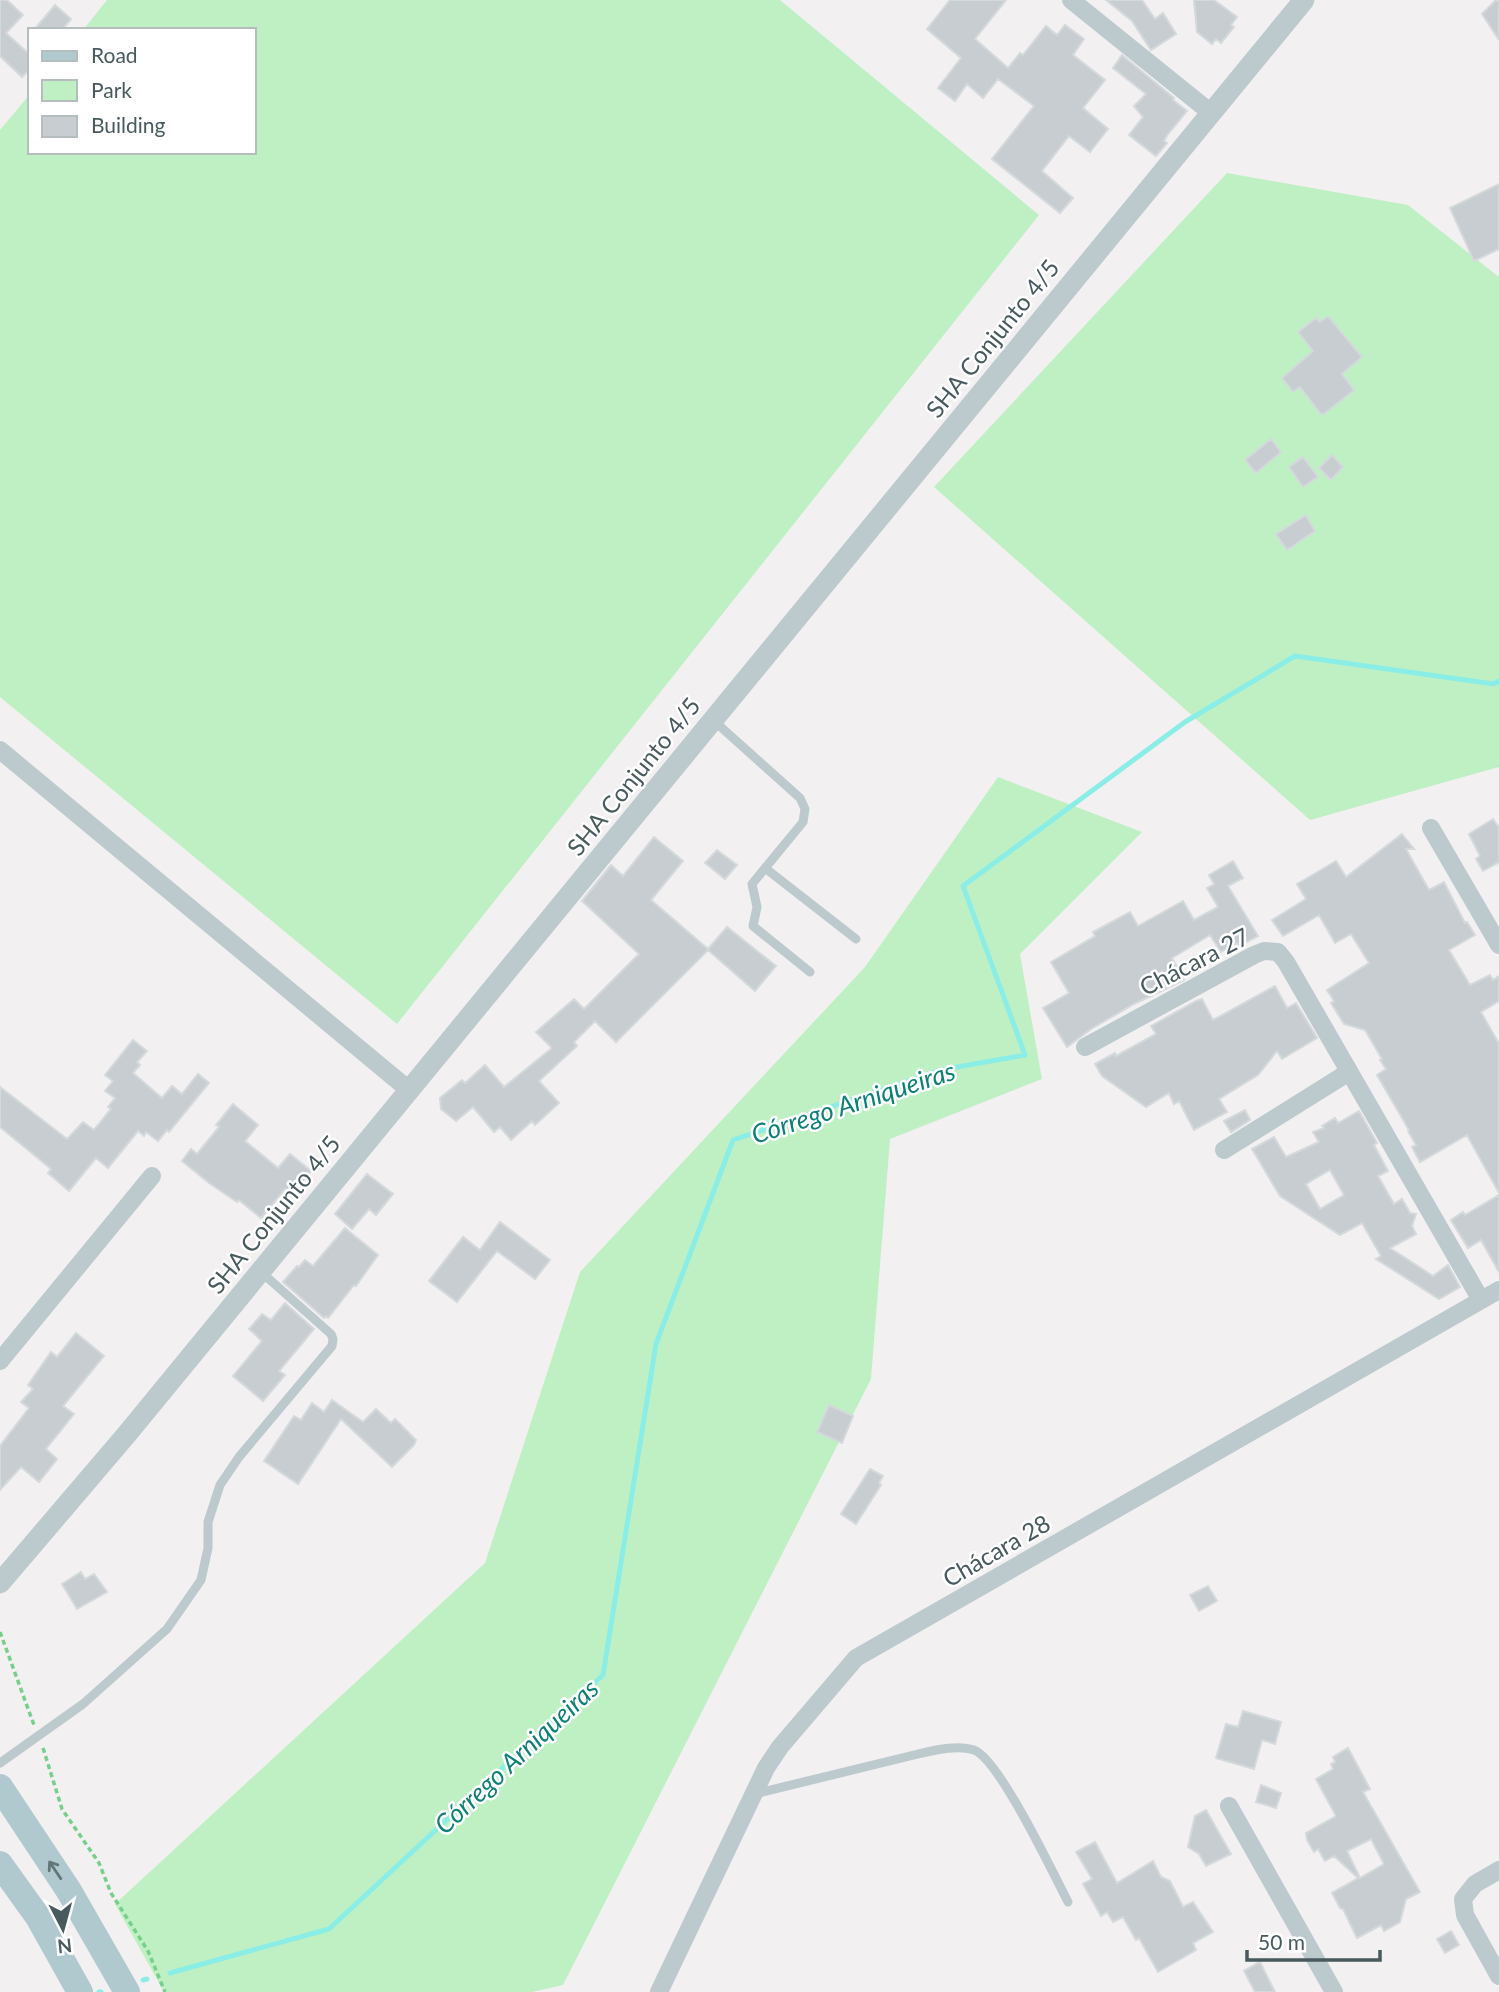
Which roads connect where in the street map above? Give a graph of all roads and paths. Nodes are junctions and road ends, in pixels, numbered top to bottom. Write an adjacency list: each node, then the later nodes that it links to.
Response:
1 (1071, 0): 3 (street)
2 (1304, 0): 3 (street, SHA Conjunto 4/5)
3 (1210, 112): 4 (street, SHA Conjunto 4/5)
4 (713, 720): 7 (lane); 13 (street, SHA Conjunto 4/5)
5 (0, 750): 13 (street)
6 (1431, 828): 9 (street)
7 (765, 869): 8 (lane); 10 (lane)
8 (856, 939)
9 (1499, 945)
10 (810, 972)
11 (1085, 1047): 12 (street, Chácara 27)
12 (1349, 1072): 14 (street); 18 (street, Chácara 27)
13 (409, 1090): 16 (street, SHA Conjunto 4/5)
14 (1224, 1150)
15 (152, 1176): 19 (street)
16 (261, 1271): 20 (street, SHA Conjunto 4/5); 22 (lane)
17 (1499, 1290): 18 (street, Chácara 28)
18 (1480, 1300): 25 (street, Chácara 28)
19 (0, 1361)
20 (0, 1583)
21 (0, 1632): 22 (path)
22 (39, 1736): 23 (lane); 33 (path)
23 (0, 1763)
24 (0, 1787): 32 (main road, one-way to 24)
25 (752, 1794): 29 (lane); 34 (street, Chácara 28)
26 (1229, 1805): 35 (street)
27 (0, 1864): 31 (main road)
28 (1499, 1870): 30 (street)
29 (1068, 1902)
30 (1499, 1976)
31 (80, 1992)
32 (127, 1992)
33 (165, 1992)
34 (659, 1992)
35 (1334, 1992)

